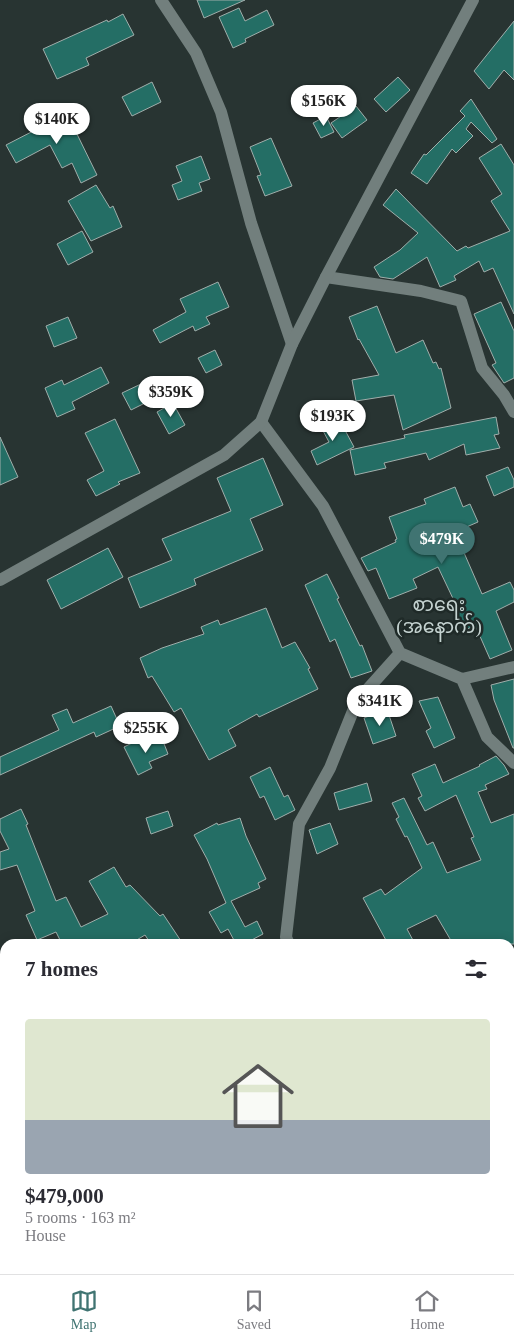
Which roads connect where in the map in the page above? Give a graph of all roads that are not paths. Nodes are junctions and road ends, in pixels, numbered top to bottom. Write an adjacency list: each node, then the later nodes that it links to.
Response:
1 (162, 0): 4 (street)
2 (473, 0): 3 (street)
3 (326, 277): 4 (street); 5 (street)
4 (292, 344): 6 (street)
5 (514, 412)
6 (261, 422): 7 (street); 8 (street)
7 (0, 580)
8 (400, 654): 10 (street); 12 (street)
9 (514, 668): 10 (street)
10 (462, 679): 11 (street)
11 (514, 763)
12 (287, 939)

